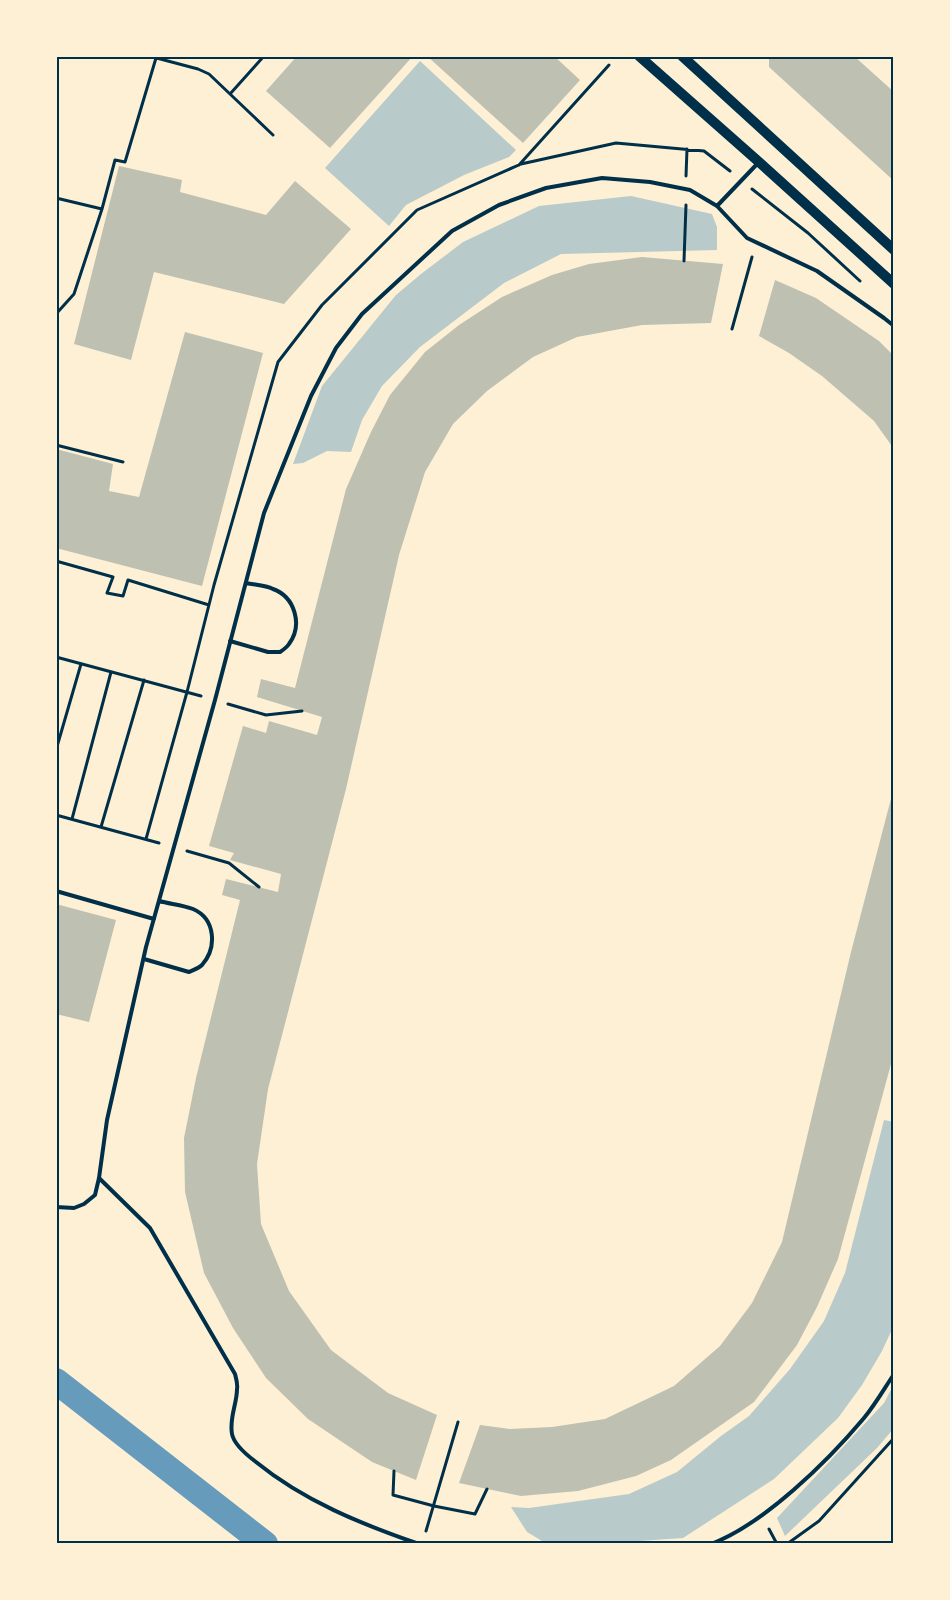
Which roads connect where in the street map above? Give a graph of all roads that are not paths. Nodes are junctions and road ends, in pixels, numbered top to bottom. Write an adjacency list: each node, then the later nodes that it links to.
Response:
1 (639, 56): 3 (main road)
2 (682, 56): 5 (main road)
3 (759, 162): 4 (lane); 6 (main road)
4 (717, 206): 7 (lane); 8 (lane)
5 (894, 250)
6 (894, 284)
7 (894, 326)
8 (246, 583): 9 (lane); 9 (lane)
9 (230, 641): 11 (lane)
10 (56, 891): 12 (lane)
11 (160, 901): 12 (lane); 13 (lane)
12 (154, 919): 13 (lane)
13 (144, 959): 14 (lane)
14 (99, 1178): 15 (lane); 17 (lane)
15 (56, 1207)
16 (894, 1374): 18 (lane)
17 (420, 1544)
18 (711, 1544)

